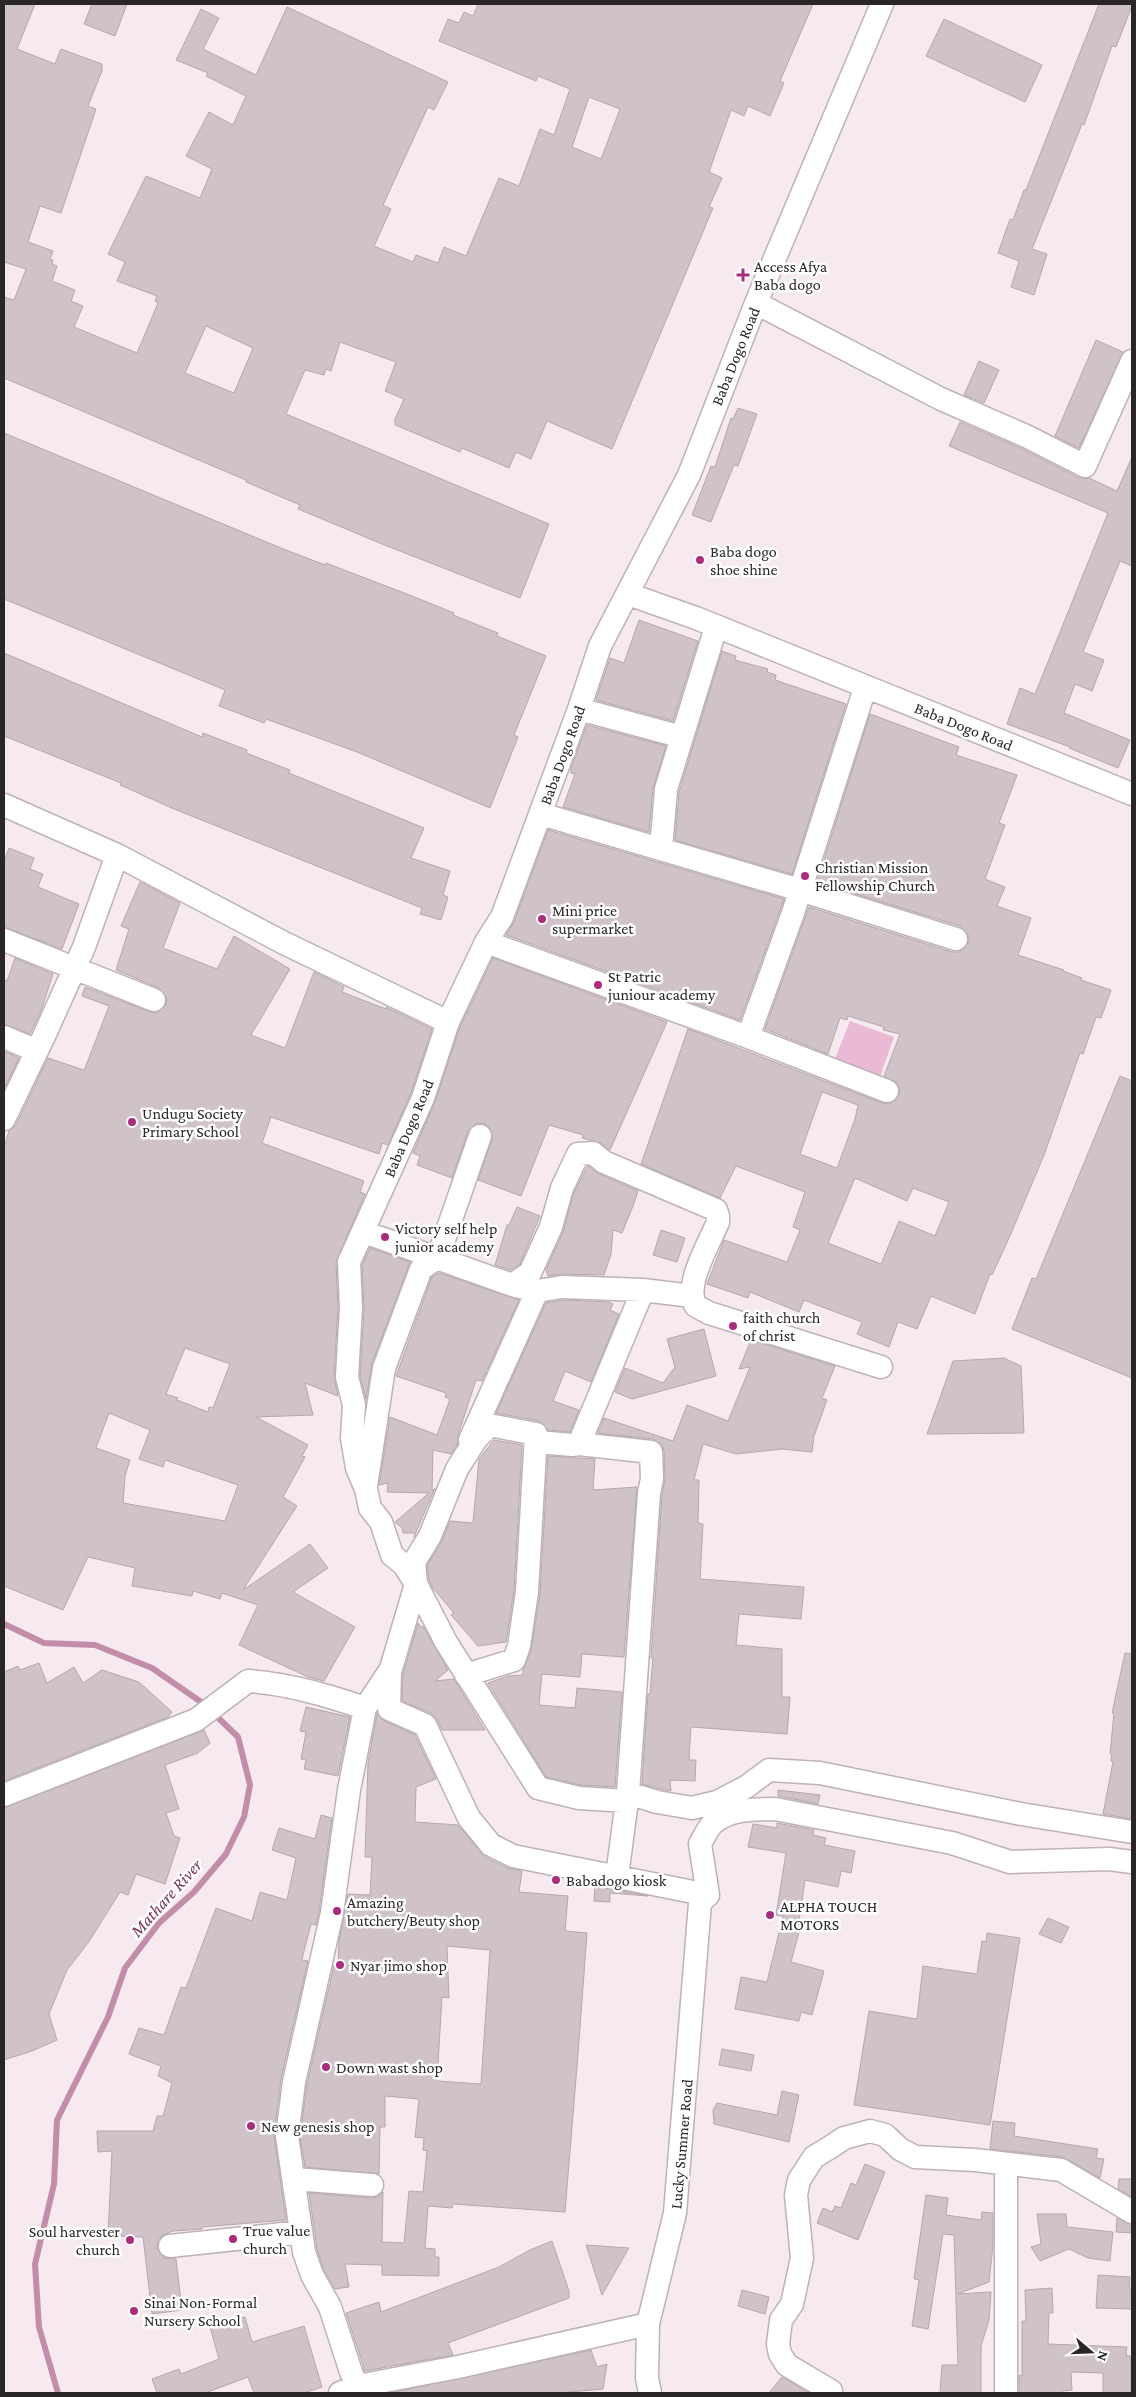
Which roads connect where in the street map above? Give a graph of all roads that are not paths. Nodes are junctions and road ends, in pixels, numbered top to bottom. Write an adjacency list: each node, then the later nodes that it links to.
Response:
1 (882, 4): 2 (street, Baba Dogo Road)
2 (756, 304): 3 (street); 4 (street, Baba Dogo Road)
3 (1132, 361)
4 (628, 594): 5 (street, Baba Dogo Road); 7 (street, Baba Dogo Road)
5 (716, 627): 6 (street, Baba Dogo Road); 8 (street)
6 (865, 688): 9 (street, Baba Dogo Road); 14 (street)
7 (579, 709): 8 (street); 11 (street, Baba Dogo Road)
8 (682, 737): 12 (street)
9 (1132, 794)
10 (4, 805): 13 (street)
11 (541, 814): 12 (street); 17 (street, Baba Dogo Road)
12 (661, 849): 14 (street)
13 (116, 855): 18 (street); 20 (street)
14 (800, 890): 15 (street); 22 (street)
15 (956, 939)
16 (4, 940): 18 (street)
17 (486, 942): 20 (street, Baba Dogo Road); 22 (street)
18 (75, 967): 19 (street); 23 (street)
19 (154, 1000)
20 (448, 1022): 27 (street, Baba Dogo Road)
21 (4, 1037): 23 (street)
22 (748, 1037): 24 (street)
23 (37, 1051): 25 (street)
24 (887, 1092)
25 (4, 1119)
26 (480, 1136): 28 (street)
27 (364, 1232): 28 (street); 37 (street, Baba Dogo Road)
28 (438, 1256): 29 (street); 37 (street)
29 (512, 1285): 31 (street); 32 (street)
30 (643, 1290): 31 (street); 32 (street); 35 (street)
31 (537, 1291): 36 (street)
32 (692, 1296): 33 (street)
33 (880, 1367)
34 (536, 1434): 35 (street); 36 (street); 40 (street)
35 (579, 1444): 43 (street)
36 (457, 1469): 38 (street)
37 (366, 1488): 38 (street, Baba Dogo Road)
38 (416, 1584): 39 (street); 40 (street, Baba Dogo Road)
39 (390, 1672): 41 (street); 46 (street)
40 (466, 1675): 43 (street, Baba Dogo Road)
41 (365, 1708): 42 (street); 49 (street)
42 (4, 1795)
43 (627, 1797): 44 (street, Baba Dogo Road); 46 (street)
44 (1132, 1832)
45 (1132, 1862): 47 (street)
46 (618, 1876): 47 (street)
47 (708, 1895): 54 (street, Lucky Summer Road)
48 (1006, 2165): 51 (street); 56 (street); 58 (street)
49 (294, 2179): 50 (street); 52 (street)
50 (372, 2185)
51 (1132, 2212)
52 (300, 2232): 53 (street); 55 (street)
53 (170, 2246)
54 (648, 2324): 55 (street); 57 (street, Lucky Summer Road)
55 (353, 2391)
56 (831, 2391)
57 (650, 2393)
58 (1006, 2393)

